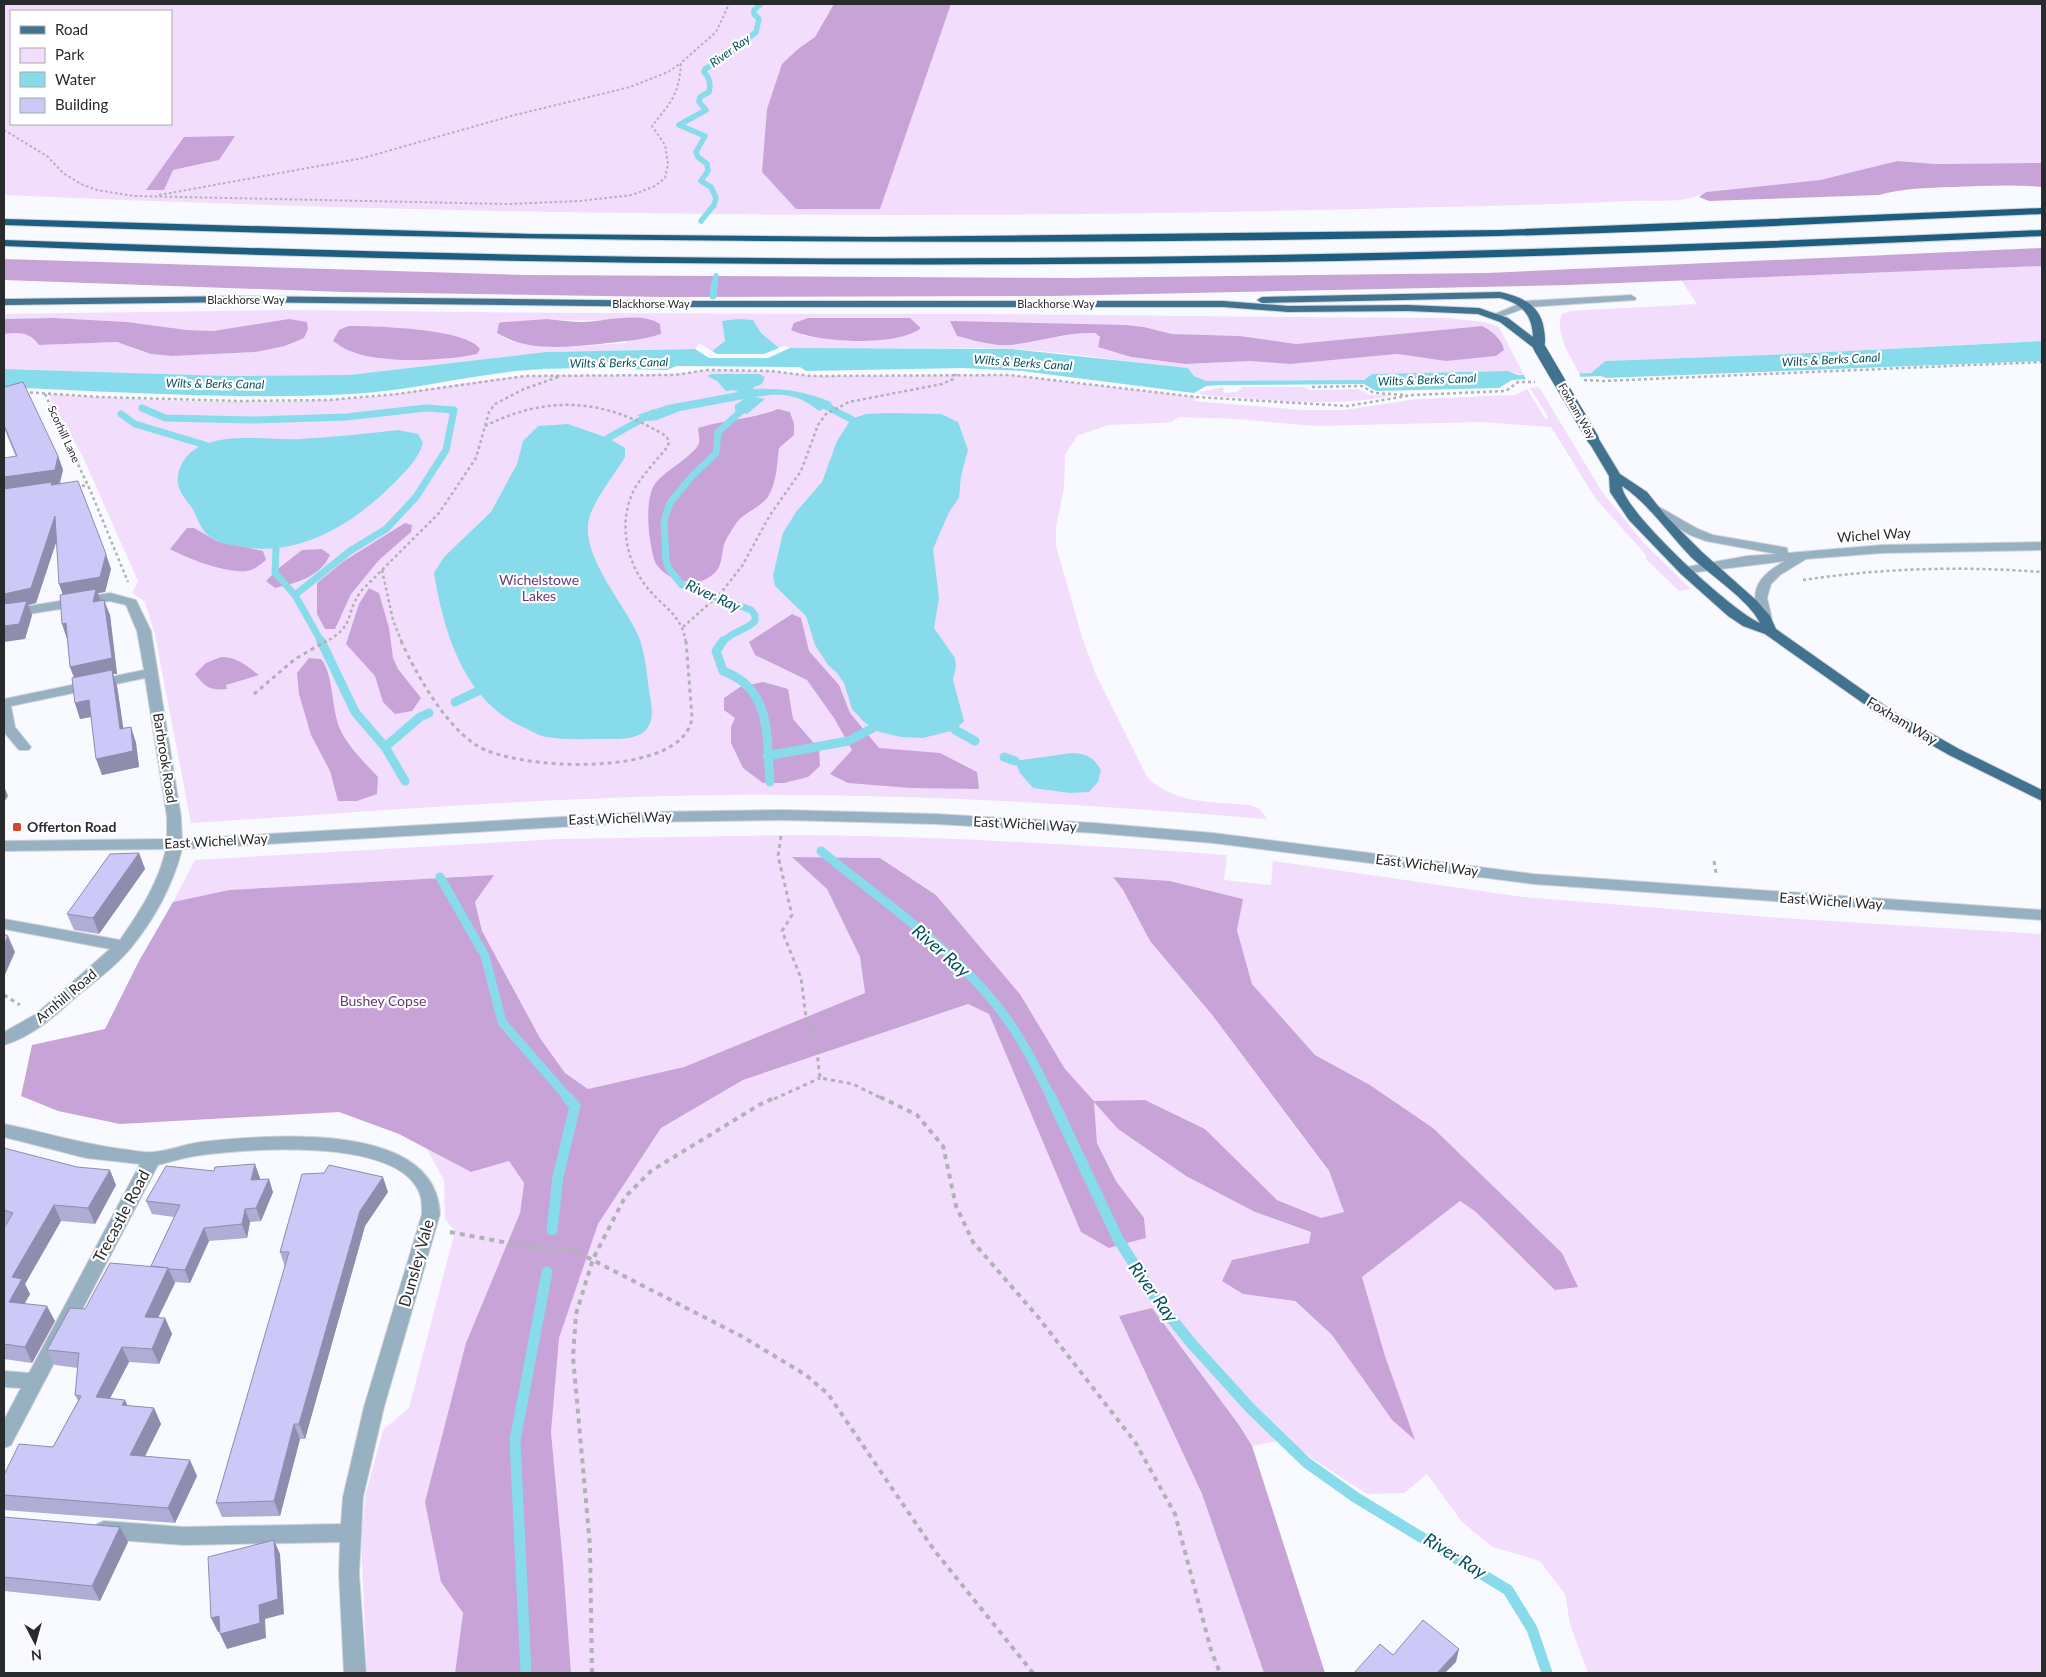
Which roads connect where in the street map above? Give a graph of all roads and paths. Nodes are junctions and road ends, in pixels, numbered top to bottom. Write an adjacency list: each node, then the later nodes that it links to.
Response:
1 (729, 4): 2 (path)
2 (681, 63): 4 (path); 4 (path)
3 (4, 130): 4 (path)
4 (151, 197)
5 (2042, 211): 6 (highway)
6 (4, 222)
7 (2042, 233): 8 (highway)
8 (4, 243)
9 (4, 291): 11 (main road, Blackhorse Way)
10 (1631, 298): 14 (street)
11 (79, 300): 12 (main road, Blackhorse Way); 13 (main road, Blackhorse Way)
12 (4, 302)
13 (1223, 304): 14 (main road, Blackhorse Way); 15 (main road, Blackhorse Way)
14 (1526, 304): 16 (street); 17 (main road, Foxham Way)
15 (1471, 310): 16 (main road, Foxham Way)
16 (1495, 316): 17 (main road, Foxham Way)
17 (1539, 347): 28 (main road, Foxham Way, bridge)
18 (2042, 362): 21 (path)
19 (956, 374): 20 (path); 26 (path); 42 (path)
20 (566, 375): 25 (path); 27 (path)
21 (1578, 380)
22 (1538, 382): 26 (path)
23 (1312, 387): 26 (path)
24 (20, 392): 25 (path, Scorhill Lane)
25 (45, 394): 29 (path, Scorhill Lane)
26 (1412, 395)
27 (485, 426): 35 (path); 42 (path)
28 (1615, 476): 31 (main road, Foxham Way); 36 (main road, Foxham Way)
29 (88, 485): 30 (path); 39 (path, Scorhill Lane)
30 (72, 488)
31 (1654, 508): 33 (street); 34 (main road, Foxham Way)
32 (2042, 546): 33 (street, Wichel Way)
33 (1806, 555): 34 (street, Wichel Way); 41 (street)
34 (1709, 566): 36 (street, Wichel Way); 41 (main road, Foxham Way)
35 (382, 570): 42 (path); 44 (path)
36 (1686, 572): 41 (main road, Foxham Way)
37 (2042, 572): 38 (path)
38 (1798, 581)
39 (120, 598): 40 (street); 43 (street, Barbrook Road)
40 (4, 614)
41 (1767, 625): 47 (main road, Foxham Way)
42 (683, 627)
43 (151, 673): 45 (street); 49 (street, Barbrook Road)
44 (254, 694)
45 (4, 709): 46 (street)
46 (24, 747)
47 (2042, 796)
48 (784, 815): 49 (street, East Wichel Way); 51 (street, East Wichel Way); 55 (path)
49 (175, 844): 50 (street, East Wichel Way); 53 (street, Arnhill Road)
50 (4, 846)
51 (2042, 915)
52 (4, 924): 53 (street)
53 (124, 946): 54 (street, Arnhill Road)
54 (4, 1039)
55 (820, 1078): 59 (path); 68 (path)
56 (4, 1130): 57 (street, Trecastle Road)
57 (152, 1159): 58 (street, Dunsley Vale); 61 (street, Trecastle Road)
58 (428, 1226): 59 (path); 64 (street, Dunsley Vale)
59 (592, 1259): 66 (path); 67 (path)
60 (4, 1379): 61 (street)
61 (34, 1381): 62 (street, Trecastle Road)
62 (4, 1438)
63 (88, 1528): 64 (street)
64 (350, 1533): 65 (street, Dunsley Vale)
65 (355, 1673)
66 (592, 1673)
67 (1033, 1673)
68 (1220, 1673)

